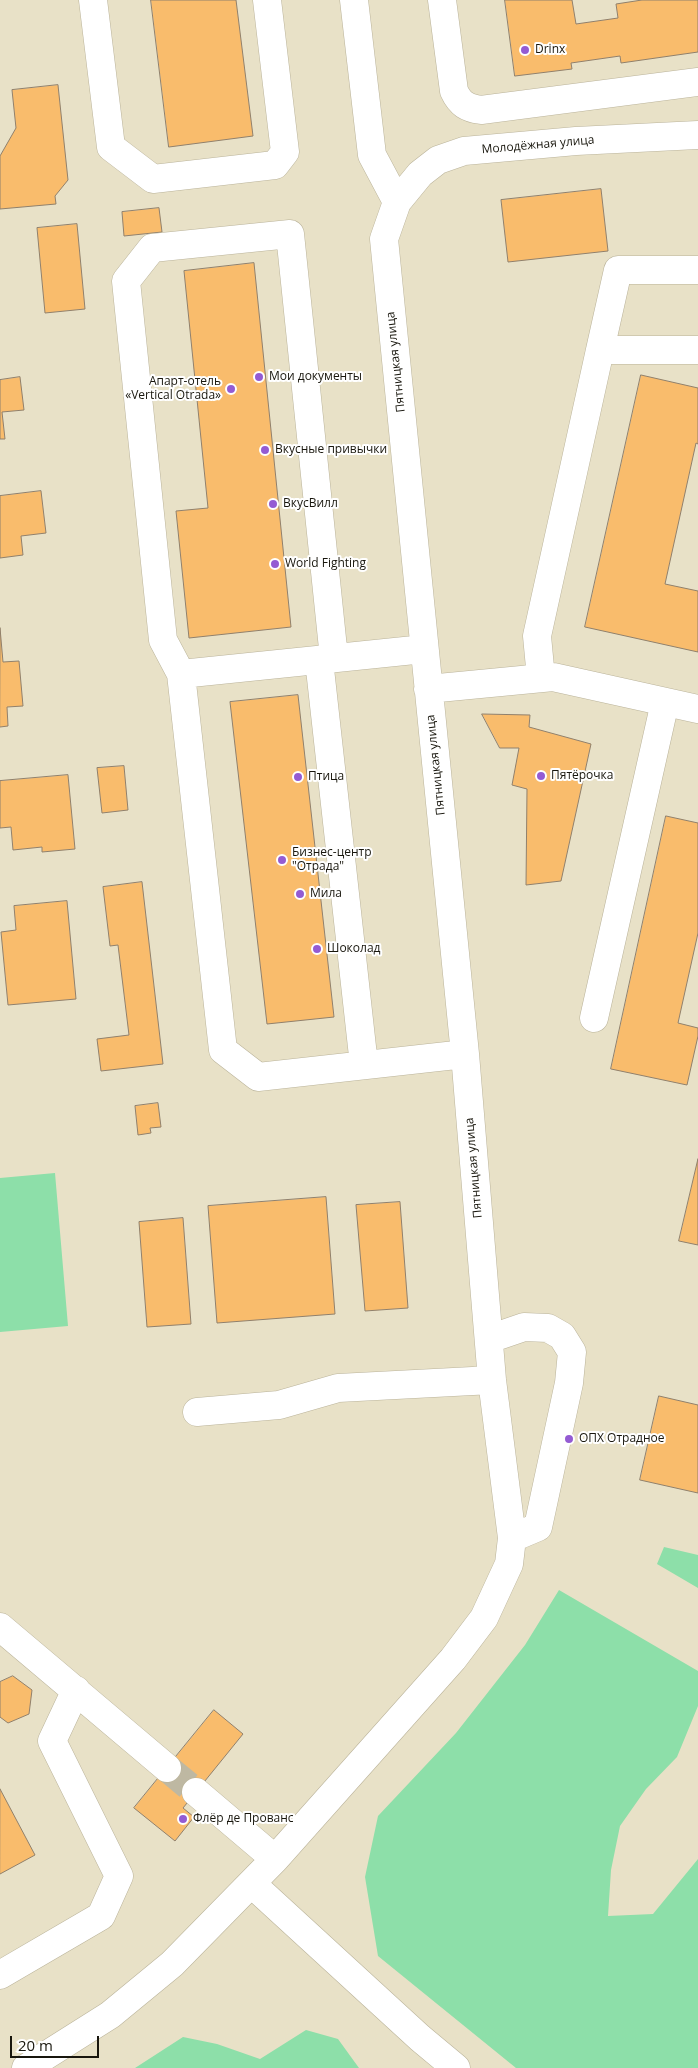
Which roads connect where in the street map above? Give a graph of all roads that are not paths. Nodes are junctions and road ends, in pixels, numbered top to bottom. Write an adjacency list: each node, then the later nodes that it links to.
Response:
1 (93, 0): 2 (street)
2 (267, 0)
3 (354, 0): 7 (street)
4 (442, 0): 5 (street)
5 (698, 82)
6 (698, 135): 7 (street, Молодёжная улица)
7 (397, 202): 11 (street, Пятницкая улица)
8 (698, 270): 9 (street)
9 (600, 350): 10 (street); 14 (street)
10 (698, 350)
11 (424, 649): 12 (street); 15 (street, Пятницкая улица)
12 (326, 659): 13 (street); 13 (street); 20 (street)
13 (181, 674): 20 (street)
14 (541, 678): 15 (street); 16 (street)
15 (428, 689): 19 (street, Пятницкая улица)
16 (665, 702): 17 (street); 18 (street)
17 (698, 709)
18 (594, 1018)
19 (465, 1054): 20 (street); 21 (street, Пятницкая улица)
20 (364, 1065)
21 (489, 1339): 22 (street, Пятницкая улица); 24 (street)
22 (492, 1380): 23 (street); 24 (street, Пятницкая улица)
23 (196, 1412)
24 (512, 1538): 29 (street, Пятницкая улица)
25 (0, 1627): 26 (street)
26 (76, 1690): 27 (street); 31 (street)
27 (167, 1768)
28 (196, 1792): 29 (street)
29 (275, 1859): 30 (street, Пятницкая улица)
30 (252, 1884): 32 (street, Пятницкая улица); 33 (street)
31 (0, 1975)
32 (26, 2068)
33 (456, 2068)

